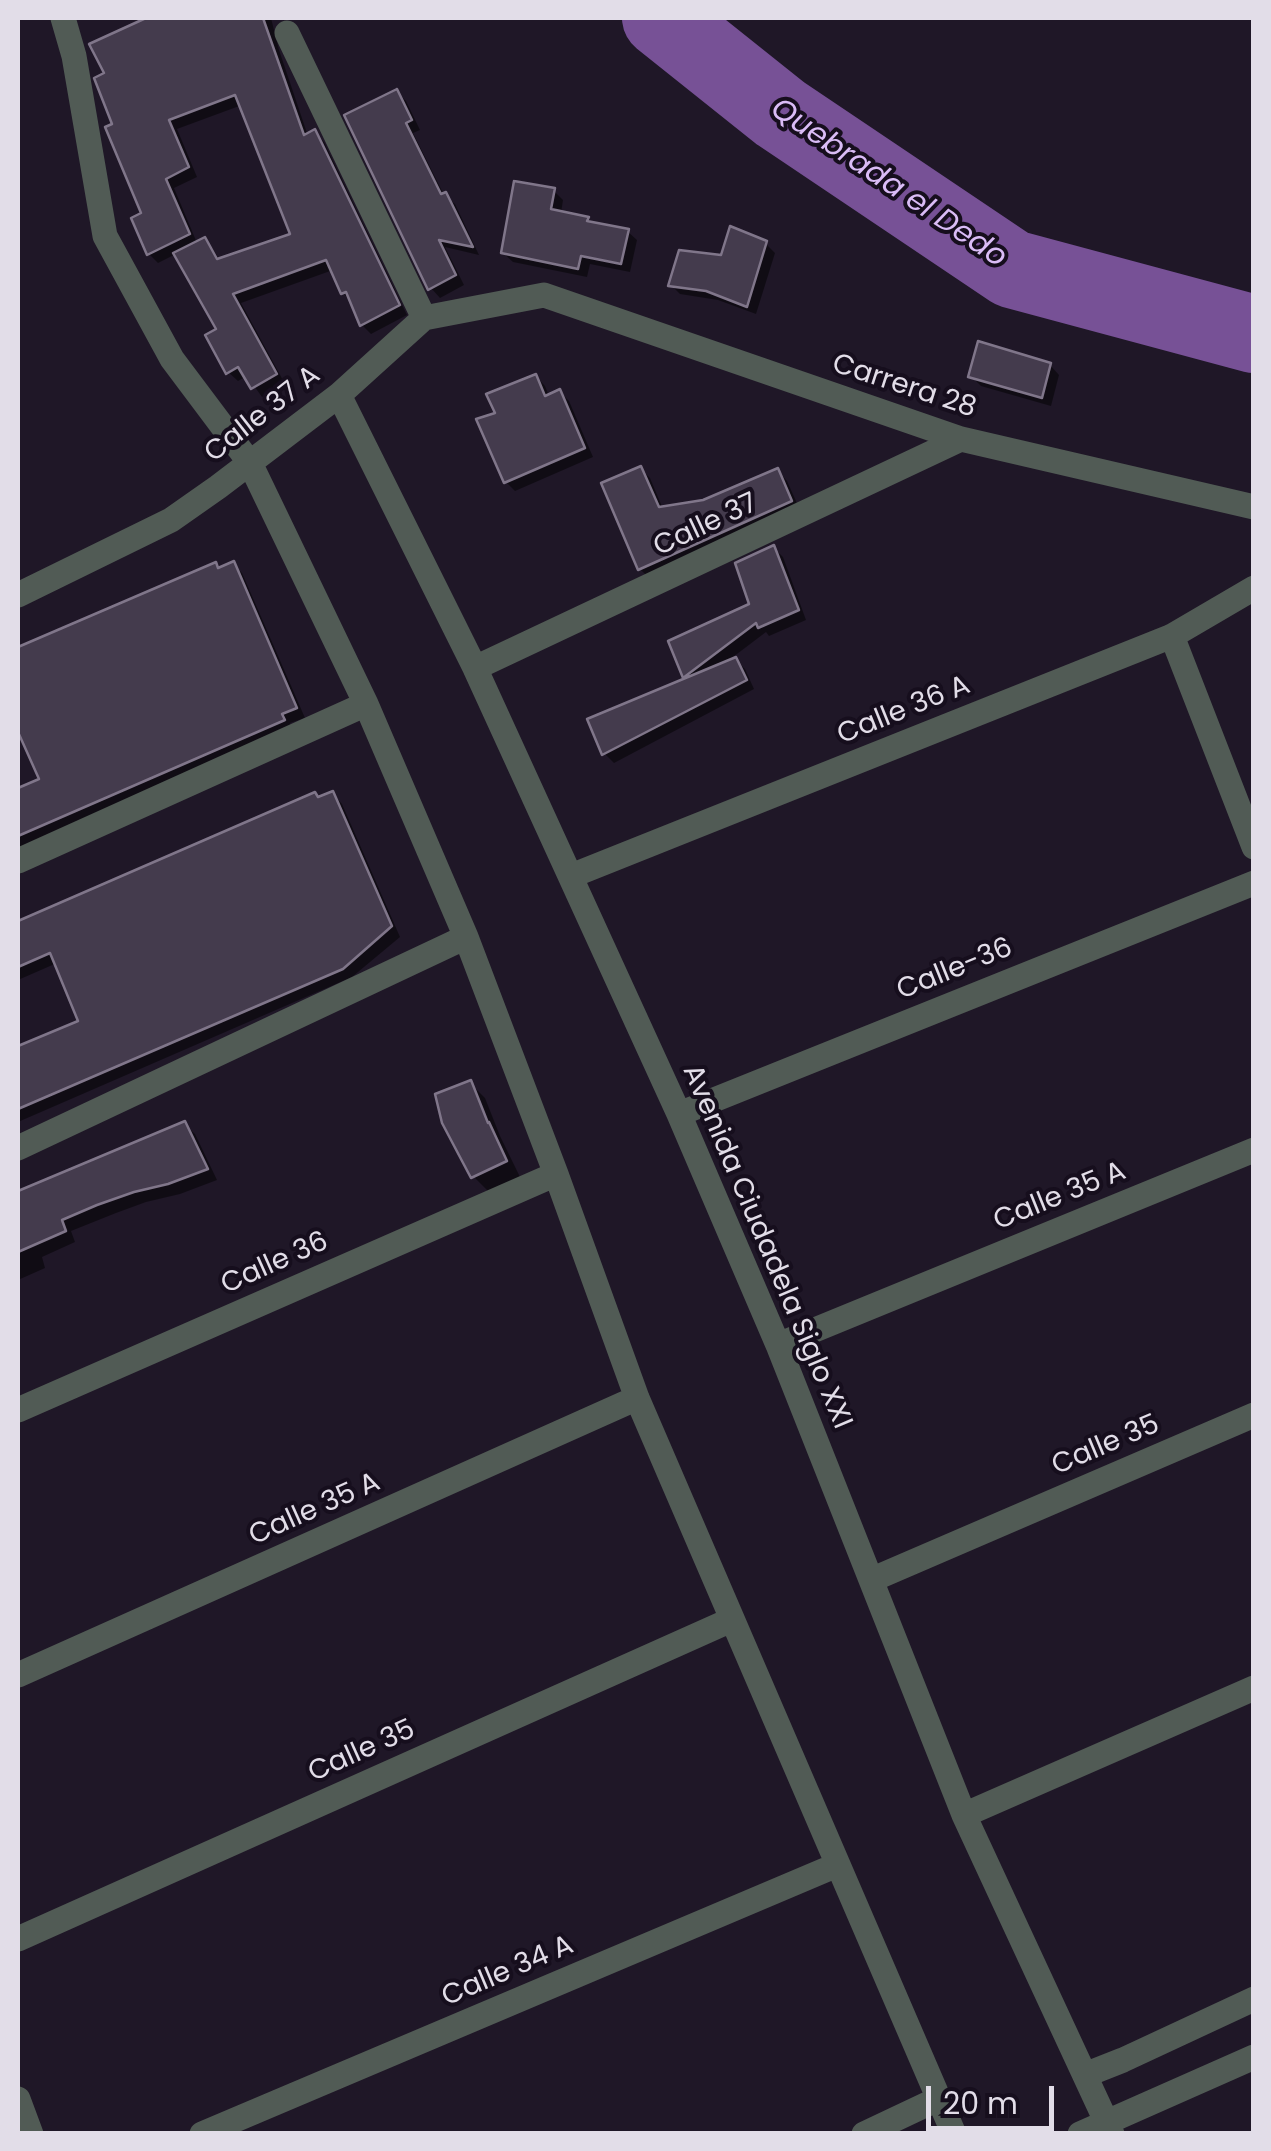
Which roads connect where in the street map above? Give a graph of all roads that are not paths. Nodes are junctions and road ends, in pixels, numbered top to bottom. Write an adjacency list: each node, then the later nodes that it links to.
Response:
1 (63, 18): 6 (street)
2 (287, 33): 3 (street)
3 (424, 318): 4 (street, Calle 37 A); 5 (street, Carrera 28)
4 (339, 395): 6 (street, Calle 37 A); 11 (street, Avenida Ciudadela Siglo XXI)
5 (961, 439): 7 (street, Carrera 28); 11 (street, Calle 37)
6 (250, 463): 9 (street, Calle 37 A); 12 (street)
7 (1254, 507)
8 (1254, 588): 10 (street, Calle 36 A)
9 (18, 595)
10 (1172, 636): 13 (street); 15 (street, Calle 36 A)
11 (476, 668): 15 (street, Avenida Ciudadela Siglo XXI)
12 (366, 704): 14 (street); 17 (street)
13 (1254, 847)
14 (18, 861)
15 (571, 876): 18 (street, Avenida Ciudadela Siglo XXI)
16 (1254, 882): 18 (street, Calle-36)
17 (466, 937): 19 (street); 21 (street)
18 (679, 1114): 22 (street, Avenida Ciudadela Siglo XXI)
19 (18, 1148)
20 (1254, 1150): 22 (street, Calle 35 A)
21 (556, 1174): 23 (street); 24 (street, Calle 36)
22 (778, 1346): 26 (street, Avenida Ciudadela Siglo XXI)
23 (637, 1398): 27 (street); 28 (street, Calle 35 A)
24 (18, 1410)
25 (1254, 1415): 26 (street, Calle 35)
26 (871, 1580): 30 (street, Avenida Ciudadela Siglo XXI)
27 (732, 1620): 31 (street); 32 (street, Calle 35)
28 (18, 1676)
29 (1254, 1688): 30 (street)
30 (964, 1816): 35 (street, Avenida Ciudadela Siglo XXI)
31 (837, 1866): 36 (street); 40 (street, Calle 34 A)
32 (18, 1938)
33 (1254, 1999): 35 (street)
34 (1254, 2057): 38 (street)
35 (1085, 2075): 38 (street, Avenida Ciudadela Siglo XXI)
36 (938, 2098): 41 (street); 42 (street)
37 (18, 2100): 39 (street)
38 (1109, 2128): 43 (street)
39 (31, 2134)
40 (202, 2134)
41 (864, 2134)
42 (954, 2134)
43 (1080, 2134)

